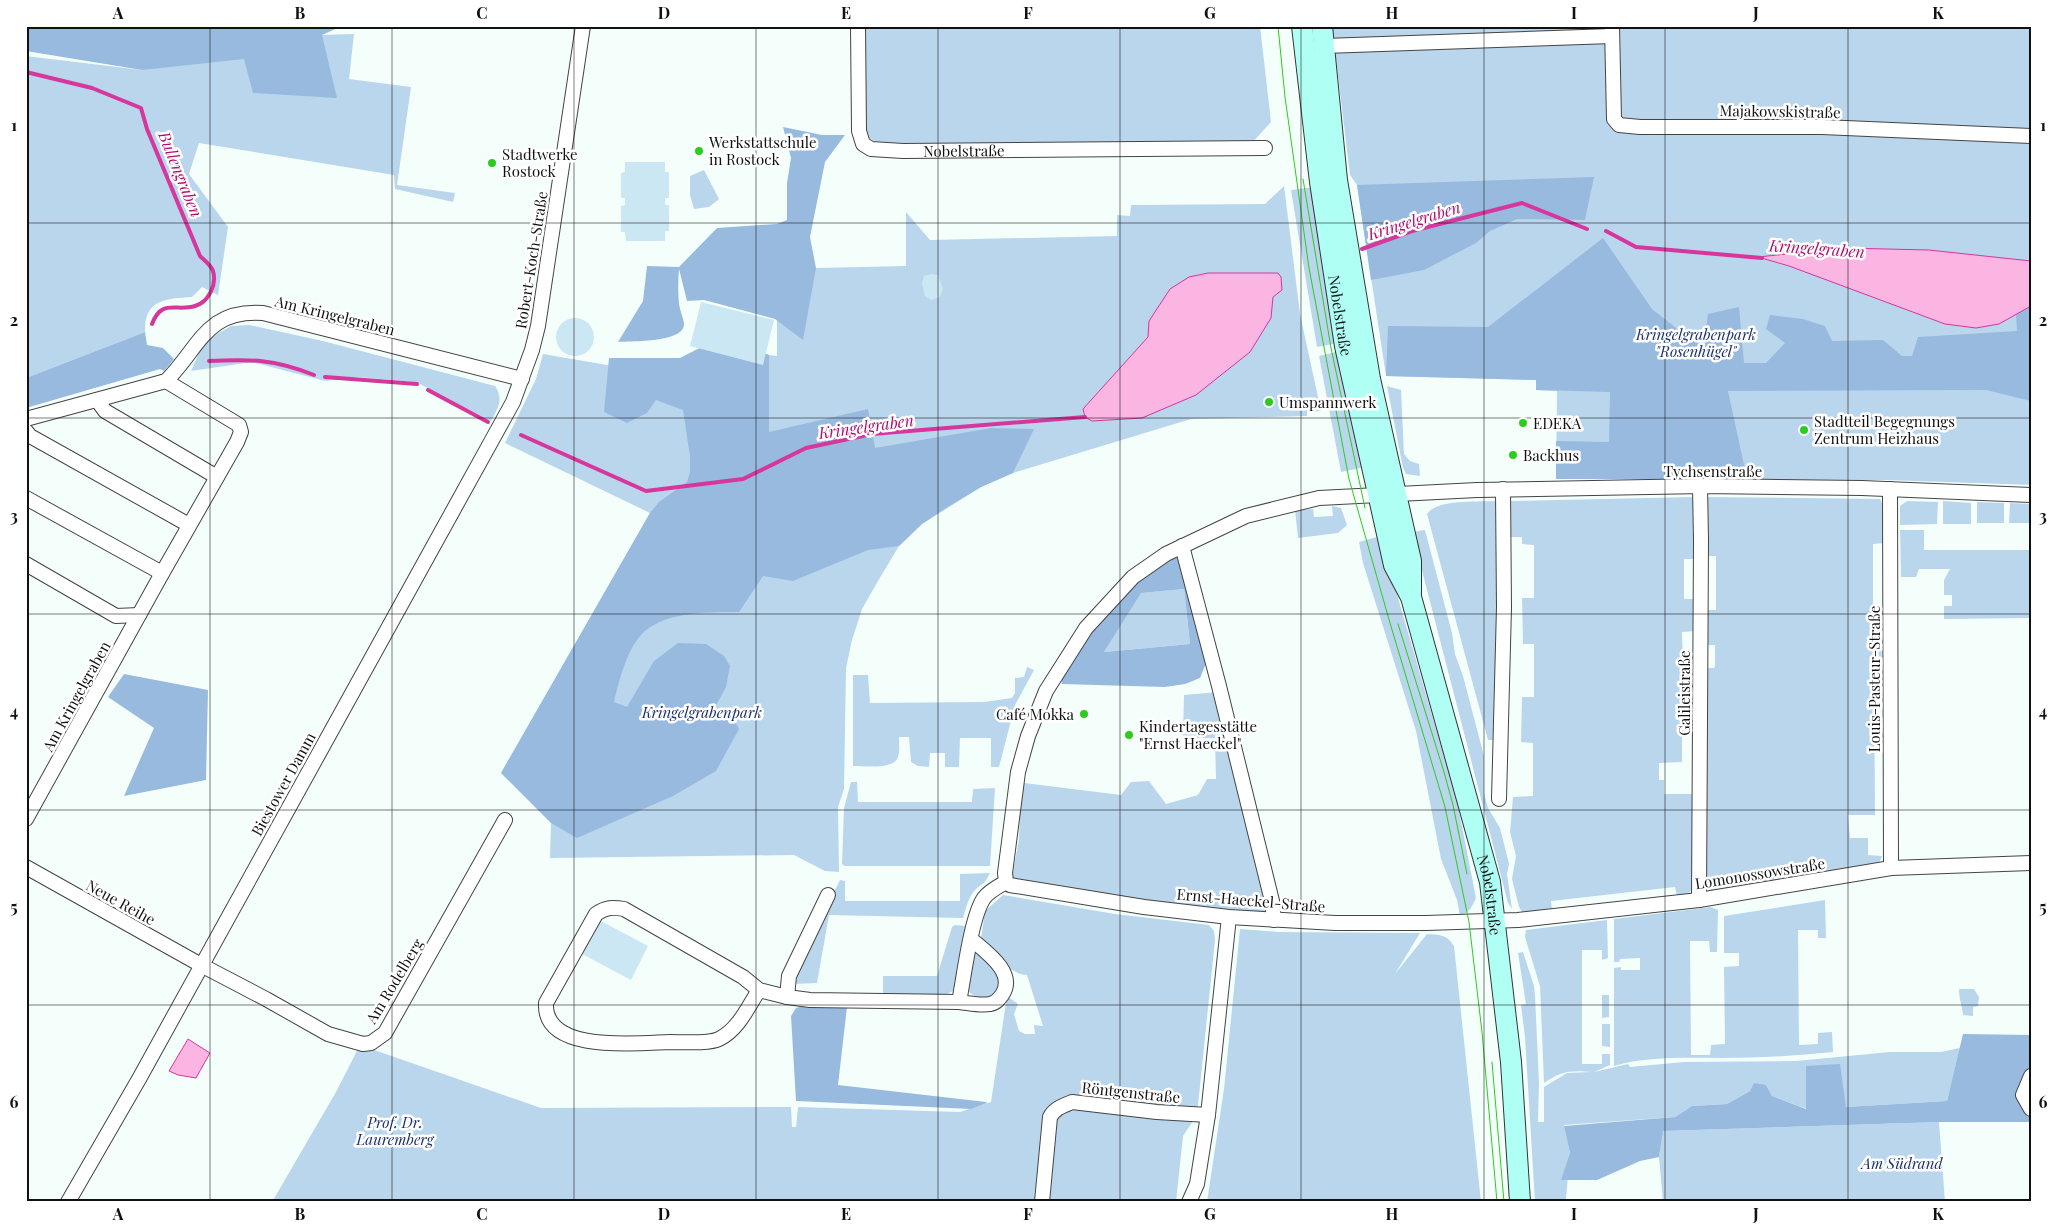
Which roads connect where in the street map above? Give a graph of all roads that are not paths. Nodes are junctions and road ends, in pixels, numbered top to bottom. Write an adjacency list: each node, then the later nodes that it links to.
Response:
1 (583, 26): 8 (street, Robert-Koch-Straße)
2 (858, 26): 7 (street, Nobelstraße)
3 (1302, 26): 17 (main road, Nobelstraße)
4 (1612, 31): 5 (street, Majakowskistraße); 6 (street, Majakowskistraße)
5 (1323, 36): 17 (main road, Nobelstraße)
6 (2031, 136)
7 (1265, 148)
8 (522, 379): 9 (street, Am Kringelgraben); 38 (street, Biestower Damm)
9 (166, 381): 10 (street); 13 (street, Am Kringelgraben)
10 (97, 400): 11 (street); 13 (street)
11 (26, 419)
12 (26, 431): 20 (street)
13 (217, 477): 20 (street, Am Kringelgraben)
14 (1700, 486): 15 (street, Tychsenstraße); 16 (street, Tychsenstraße); 33 (street, Galileistraße)
15 (1890, 489): 18 (street, Tychsenstraße); 30 (street, Louis-Pasteur-Straße)
16 (1503, 490): 17 (street, Tychsenstraße); 25 (street)
17 (1387, 494): 21 (street); 36 (main road, Nobelstraße)
18 (2031, 495)
19 (26, 498): 23 (street)
20 (189, 525): 23 (street, Am Kringelgraben)
21 (1182, 546): 31 (street); 35 (street)
22 (26, 564): 24 (street)
23 (162, 573): 24 (street, Am Kringelgraben)
24 (139, 615): 26 (street, Am Kringelgraben)
25 (1499, 800)
26 (26, 819)
27 (505, 820): 38 (street, Am Rodelberg)
28 (2031, 863): 30 (street, Lomonossowstraße)
29 (26, 867): 38 (street, Neue Reihe)
30 (1892, 868): 33 (street, Lomonossowstraße)
31 (1006, 882): 34 (street, Ernst-Haeckel-Straße); 37 (street)
32 (828, 895): 40 (street)
33 (1699, 900): 36 (street, Lomonossowstraße)
34 (1229, 917): 35 (street, Ernst-Haeckel-Straße); 44 (street)
35 (1274, 920): 36 (street, Ernst-Haeckel-Straße)
36 (1496, 921): 48 (main road, Nobelstraße)
37 (972, 939): 41 (street); 41 (street)
38 (201, 965): 45 (street, Biestower Damm)
39 (759, 990): 39 (street); 40 (street)
40 (787, 997): 41 (street)
41 (959, 1002)
42 (2031, 1076): 43 (street)
43 (2031, 1109)
44 (1208, 1115): 46 (street, Röntgenstraße); 47 (street)
45 (68, 1202)
46 (1042, 1202)
47 (1189, 1202)
48 (1520, 1202)

